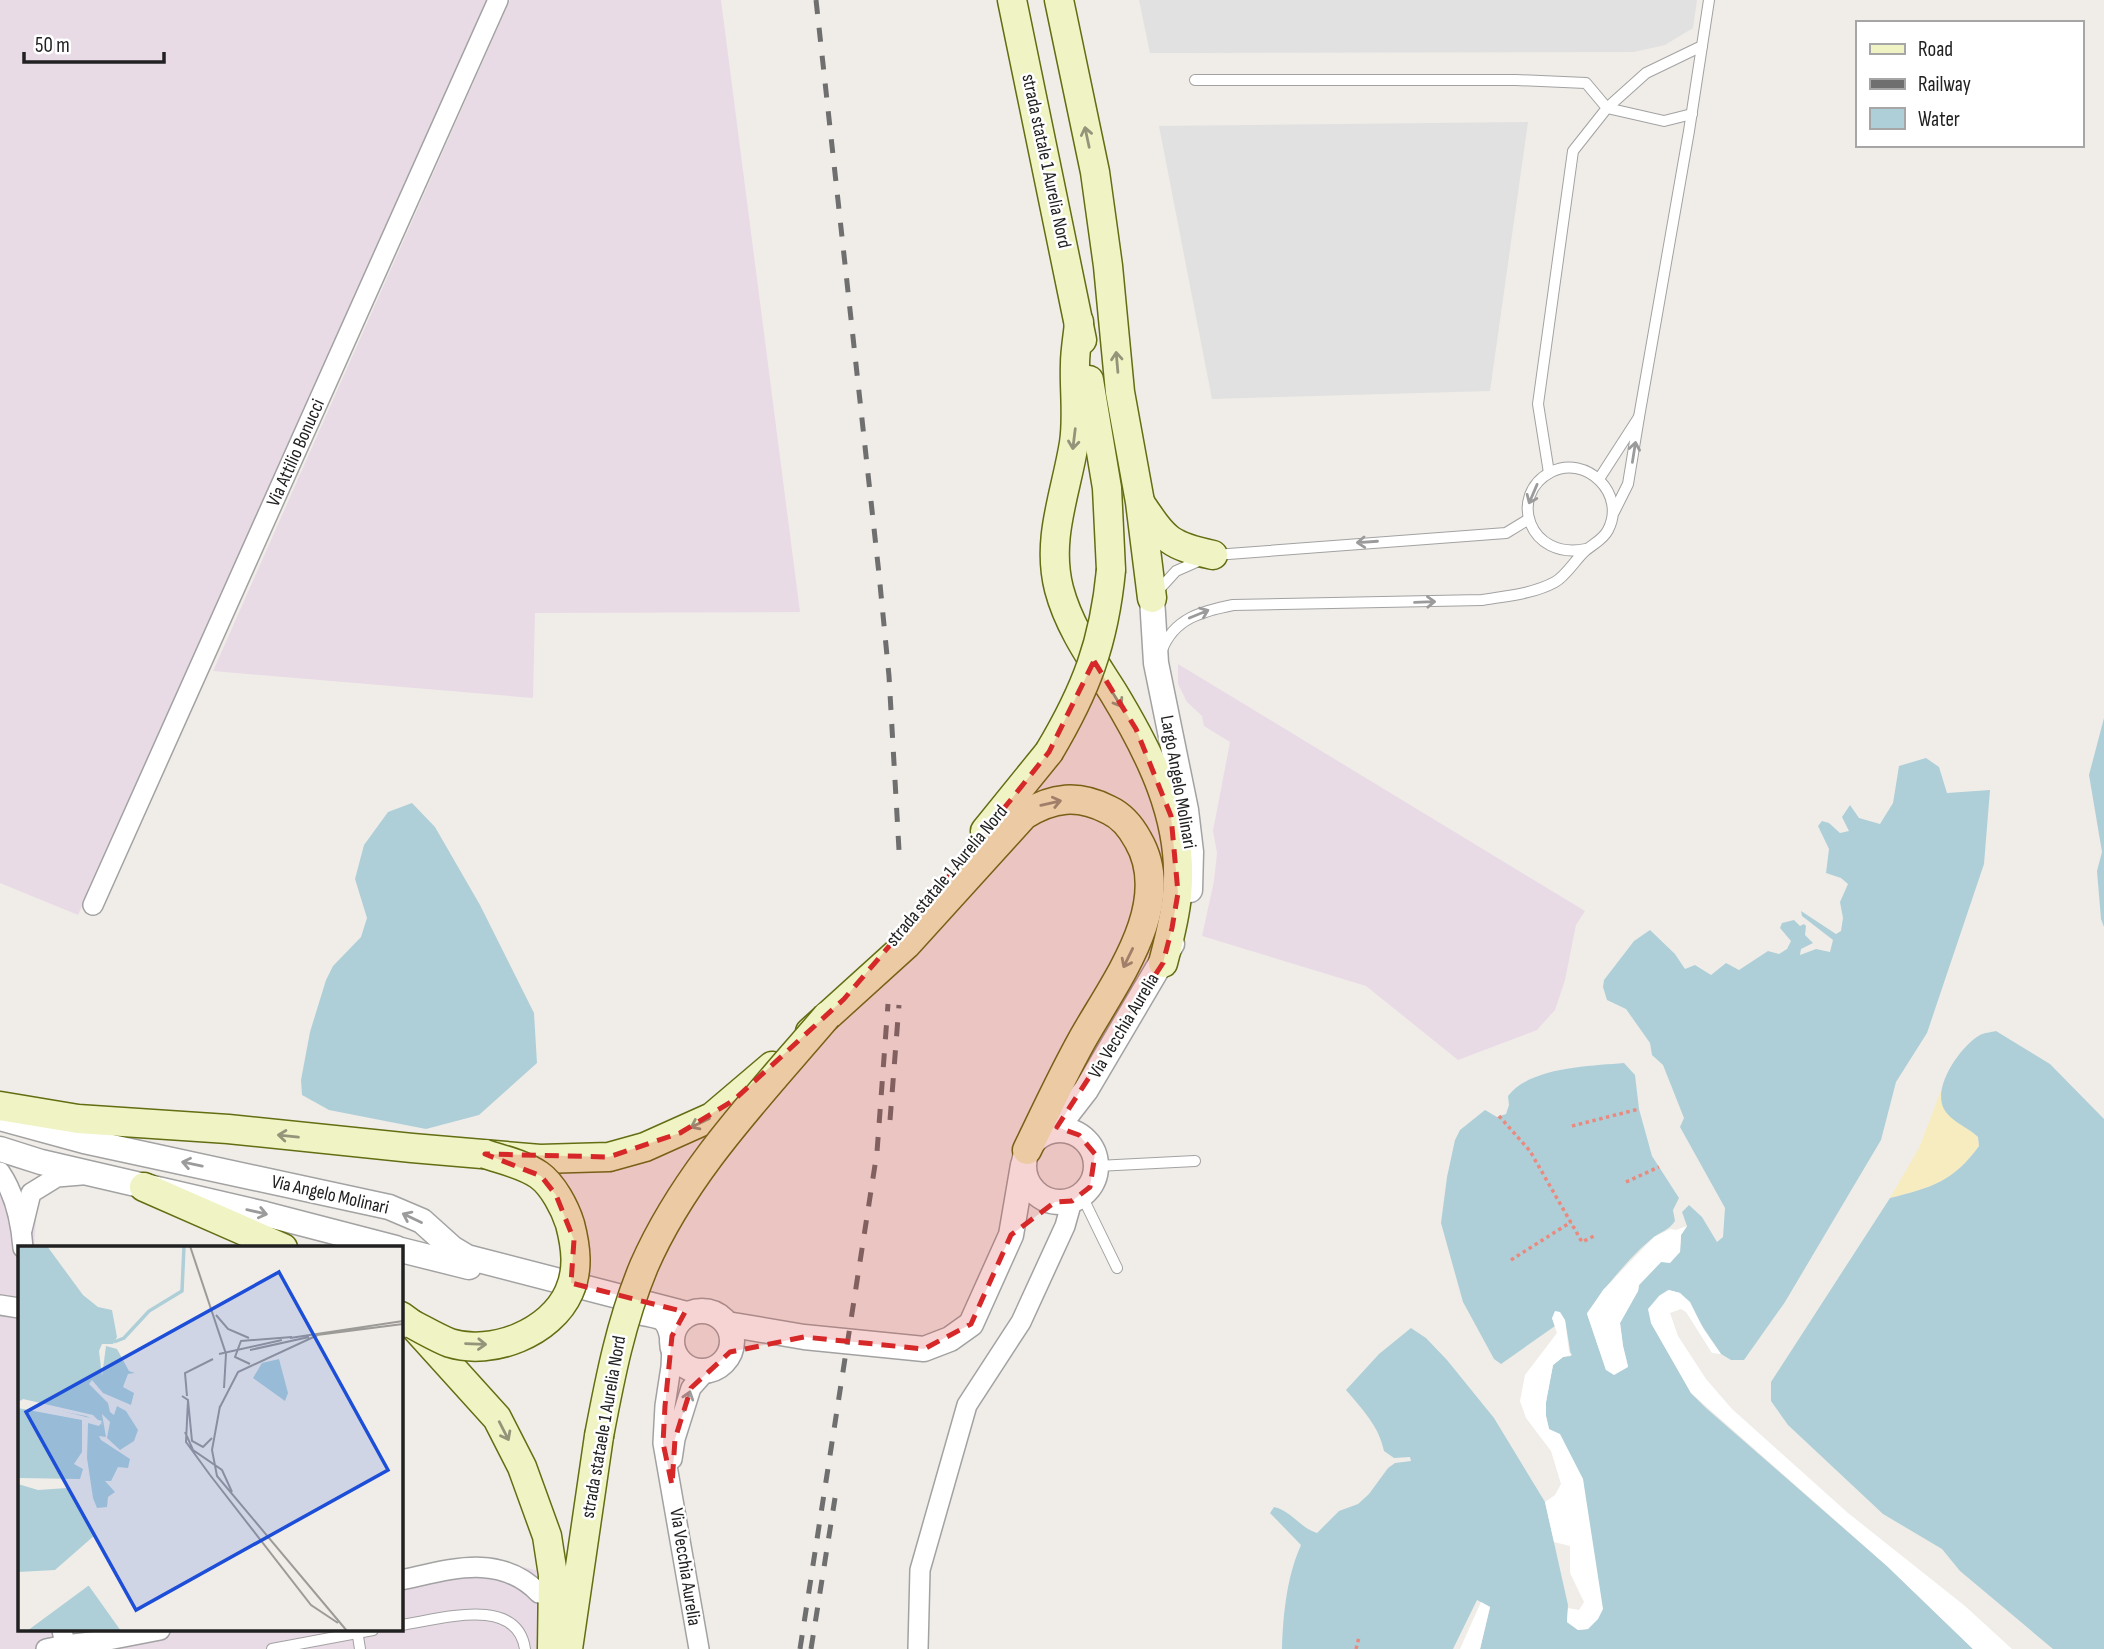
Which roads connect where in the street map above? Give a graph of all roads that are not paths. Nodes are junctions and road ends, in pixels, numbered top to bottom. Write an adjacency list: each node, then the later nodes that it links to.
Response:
1 (498, 0): 20 (street, Via Attilio Bonucci)
2 (1012, 0): 9 (main road, strada statale 1 Aurelia Nord)
3 (1059, 0): 13 (main road, one-way to 3)
4 (1709, 0): 5 (lane)
5 (1702, 46): 7 (lane); 8 (lane)
6 (1195, 80): 7 (lane)
7 (1607, 108): 8 (lane); 11 (lane)
8 (1692, 114): 10 (lane)
9 (1079, 322): 21 (main road, one-way to 21); 22 (main road, strada statale 1 Aurelia Nord, bridge)
10 (1639, 417): 12 (lane); 14 (lane, one-way to 10)
11 (1549, 473): 12 (lane); 15 (lane, one-way to 15)
12 (1599, 479): 14 (lane)
13 (1140, 502): 17 (main road); 18 (main road)
14 (1612, 516): 16 (lane)
15 (1529, 519): 16 (lane); 17 (lane, one-way to 17)
16 (1586, 549): 19 (lane, one-way to 16)
17 (1213, 555): 18 (lane)
18 (1152, 598): 19 (street, Largo Angelo Molinari)
19 (1156, 663): 21 (street, Largo Angelo Molinari)
20 (93, 905)
21 (1163, 963): 23 (street, Via Vecchia Aurelia)
22 (836, 1008): 28 (main road, one-way to 28, bridge); 30 (main road, one-way to 30); 61 (main road, strada stataele 1 Aurelia Nord, bridge)
23 (1086, 1090): 26 (street, Via Vecchia Aurelia); 29 (street, Via Vecchia Aurelia)
24 (0, 1106): 28 (main road, one-way to 24)
25 (0, 1118): 44 (street, Via Angelo Molinari, one-way to 25)
26 (1055, 1130): 29 (street); 30 (street)
27 (0, 1149): 33 (street, Via Angelo Molinari)
28 (485, 1154): 45 (main road, one-way to 28, bridge)
29 (1093, 1154): 31 (lane); 35 (street)
30 (1025, 1158): 35 (street); 36 (street)
31 (1195, 1161)
32 (0, 1172): 37 (street)
33 (99, 1175): 34 (street, Via Angelo Molinari); 37 (street)
34 (144, 1187): 38 (main road); 39 (street, Via Angelo Molinari, one-way to 39)
35 (1069, 1200): 36 (street); 41 (lane); 63 (street)
36 (1011, 1235): 47 (street)
37 (22, 1239)
38 (278, 1246)
39 (387, 1246)
40 (402, 1250): 48 (street, Via Angelo Molinari)
41 (1117, 1268)
42 (0, 1305): 43 (street)
43 (18, 1308)
44 (687, 1314): 46 (street); 48 (street)
45 (406, 1320): 60 (main road, one-way to 60)
46 (727, 1324): 47 (street); 49 (street)
47 (804, 1338): 49 (street)
48 (672, 1342): 50 (street); 51 (street, Via Vecchia Aurelia)
49 (730, 1352): 50 (street)
50 (707, 1370): 51 (street, Via Vecchia Aurelia, one-way to 50)
51 (671, 1485): 62 (street, Via Vecchia Aurelia)
52 (402, 1580): 53 (street)
53 (539, 1593)
54 (402, 1625): 59 (lane)
55 (150, 1632): 57 (street)
56 (352, 1632): 58 (lane)
57 (57, 1641)
58 (272, 1649)
59 (525, 1649)
60 (552, 1649)
61 (568, 1649)
62 (699, 1649)
63 (918, 1649)

